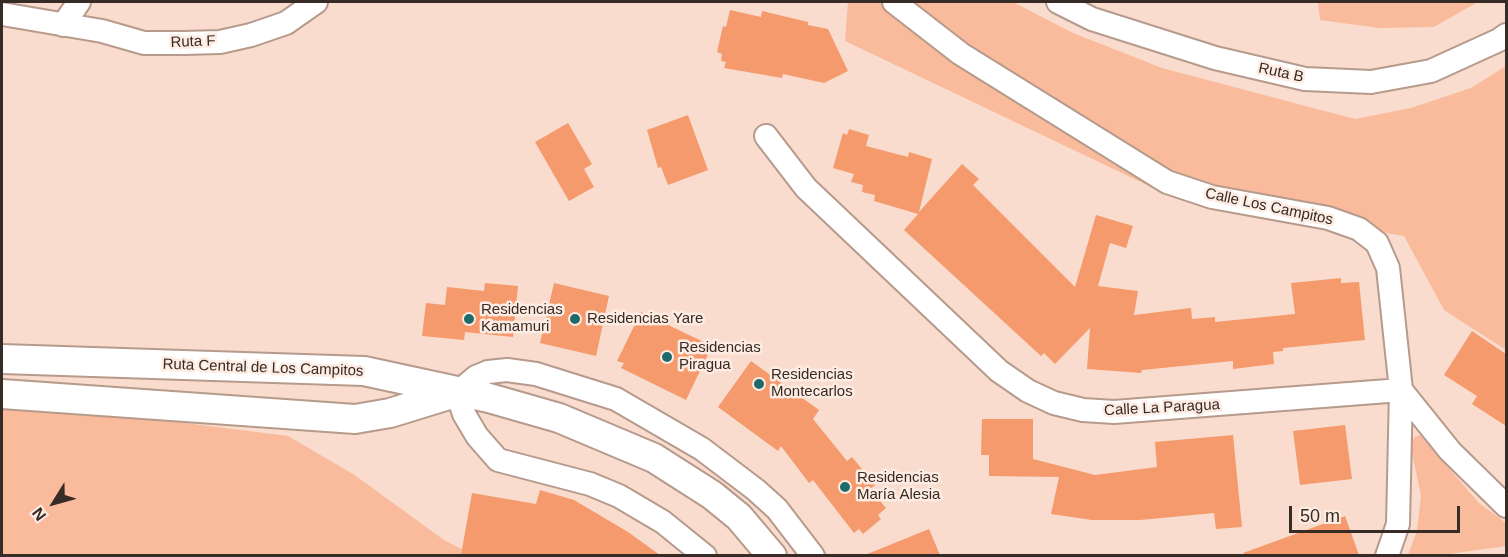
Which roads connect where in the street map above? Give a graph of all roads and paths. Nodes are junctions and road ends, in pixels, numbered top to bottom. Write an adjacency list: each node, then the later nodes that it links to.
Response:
1 (79, 2): 6 (street)
2 (316, 2): 6 (street, Ruta F)
3 (894, 2): 10 (street, Calle Los Campitos)
4 (1058, 2): 7 (street, Ruta B)
5 (2, 14): 6 (street, Ruta F)
6 (63, 25)
7 (1506, 34)
8 (766, 136): 10 (street, Calle La Paragua)
9 (2, 359): 11 (main road, Ruta Central de Los Campitos)
10 (1401, 390): 13 (street); 17 (street, Calle Los Campitos)
11 (457, 393): 12 (main road); 14 (street); 15 (main road, Ruta Central de Los Campitos); 16 (street)
12 (2, 394)
13 (1506, 506)
14 (705, 555)
15 (772, 555)
16 (813, 555)
17 (1388, 555)

